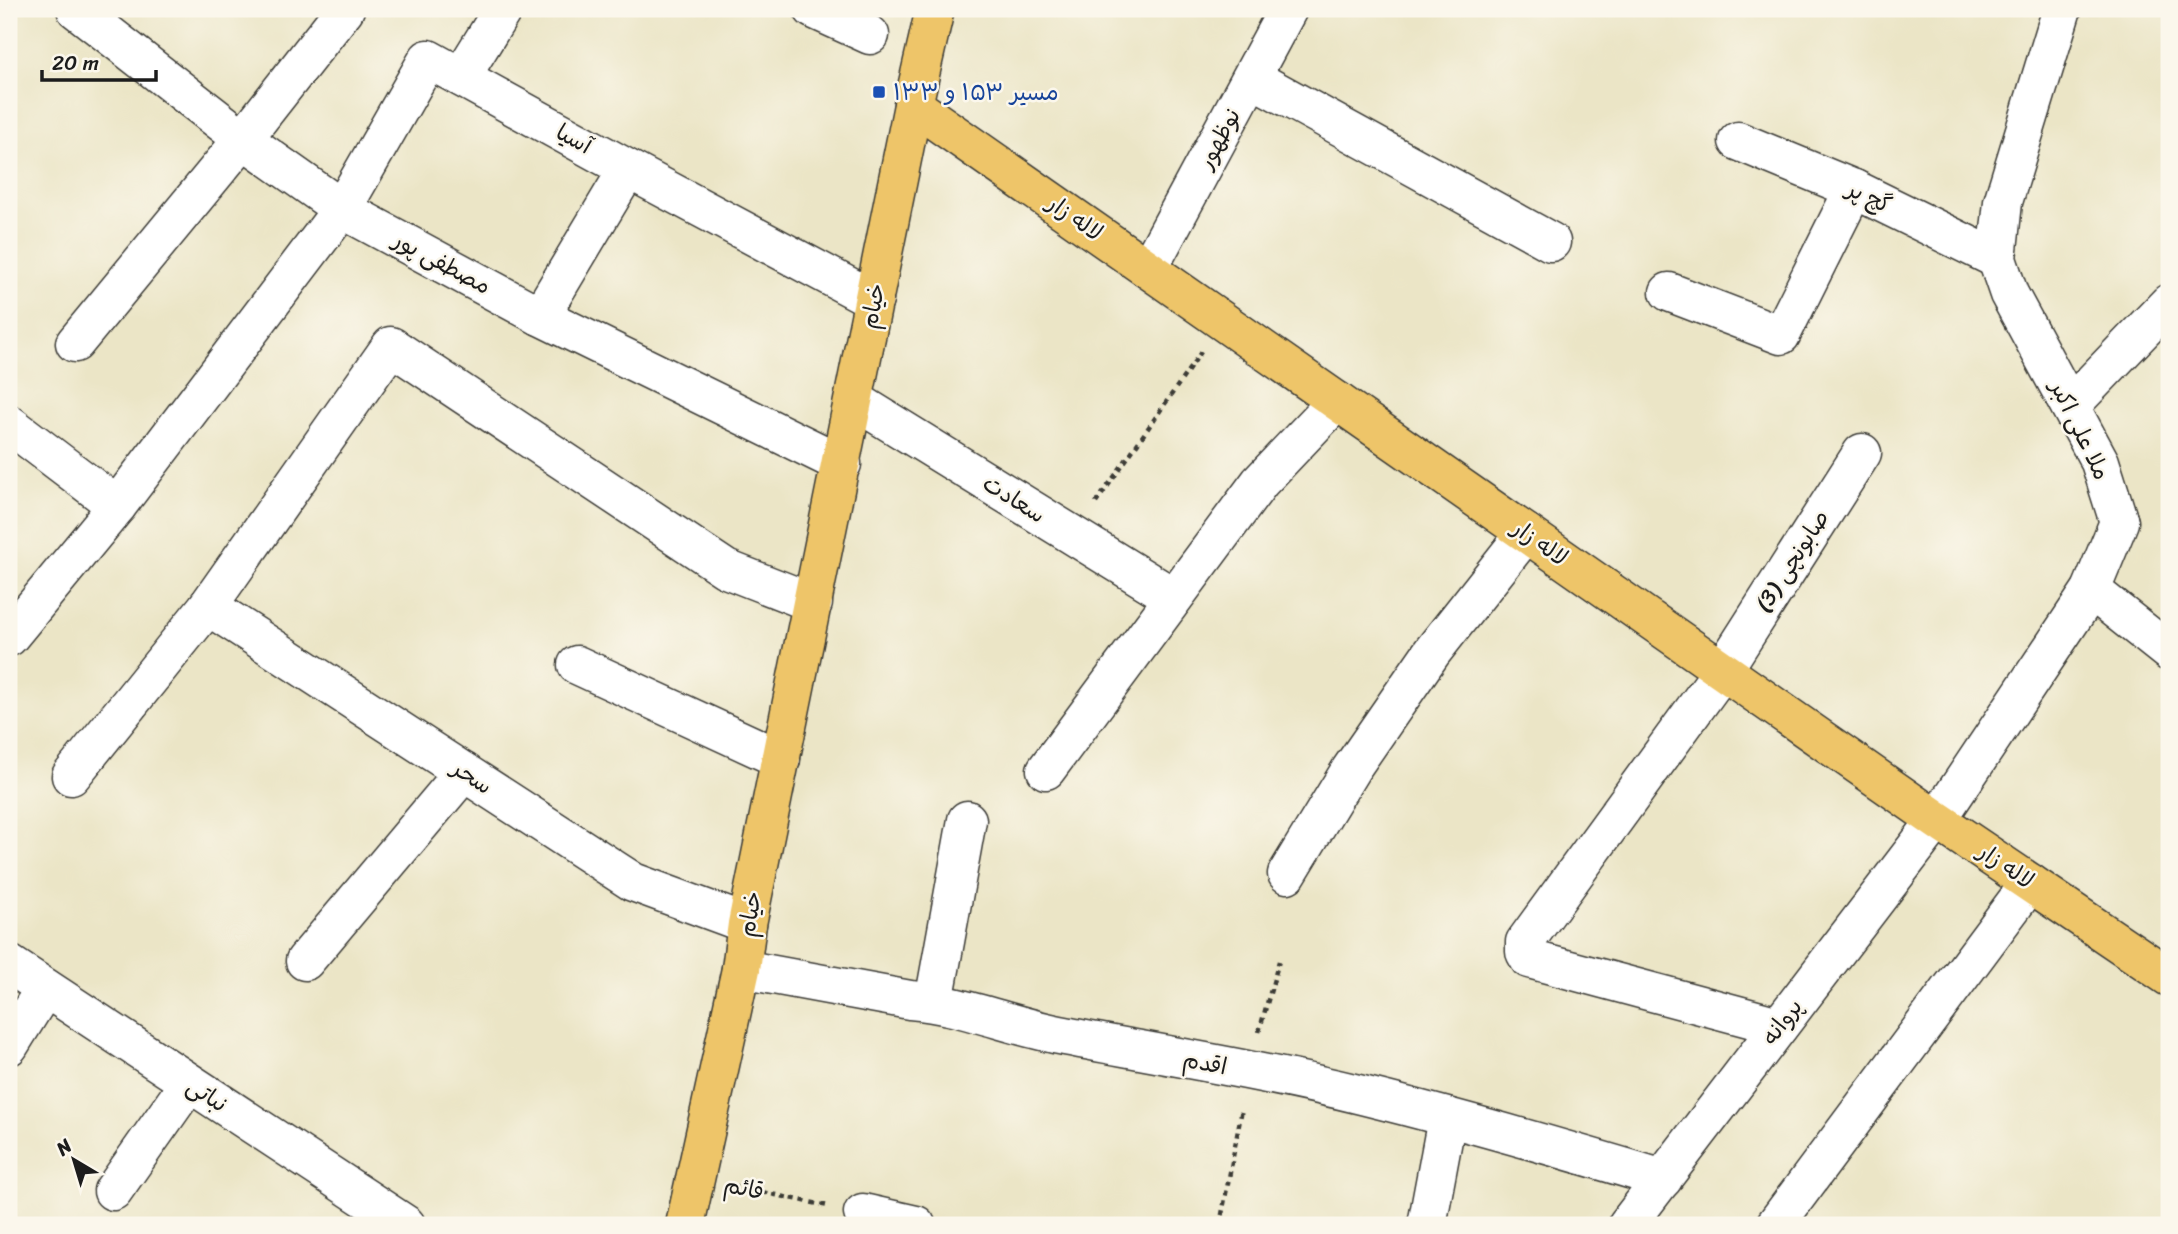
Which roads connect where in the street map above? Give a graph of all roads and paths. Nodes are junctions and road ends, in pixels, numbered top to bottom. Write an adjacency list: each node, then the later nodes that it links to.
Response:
1 (76, 9): 12 (street, مصطفی پور)
2 (345, 9): 12 (street)
3 (503, 9): 9 (street)
4 (813, 9): 8 (street)
5 (935, 9): 11 (main road, خیام)
6 (1288, 9): 10 (street, نوظهور)
7 (2062, 9): 18 (street, ملا علی اکبر)
8 (870, 36)
9 (461, 77): 14 (street, آسیا); 16 (street, آسیا)
10 (1252, 78): 17 (street); 19 (street, نوظهور)
11 (913, 105): 19 (main road, لاله زار); 21 (main road, خیام)
12 (243, 138): 16 (street, مصطفی پور); 25 (street)
13 (1738, 141): 15 (street, گچ پر)
14 (628, 169): 21 (street, آسیا); 23 (street)
15 (1854, 189): 18 (street, گچ پر); 20 (street)
16 (342, 209): 23 (street, مصطفی پور); 32 (street)
17 (1551, 242)
18 (1997, 259): 28 (street, ملا علی اکبر)
19 (1148, 269): 24 (main road, لاله زار)
20 (1669, 292)
21 (874, 300): 26 (main road, خیام)
22 (2169, 303): 28 (street)
23 (540, 316): 31 (street, مصطفی پور)
24 (1223, 321): 27 (main road, لاله زار); 34 (path)
25 (75, 343)
26 (855, 400): 31 (main road, خیام); 34 (street, سعادت)
27 (1337, 401): 33 (main road, لاله زار); 36 (street)
28 (2070, 407): 35 (street, ملا علی اکبر)
29 (9, 424): 32 (street)
30 (1862, 453): 42 (street, صابونچی (3))
31 (842, 464): 37 (main road, خیام)
32 (117, 506): 39 (street)
33 (1526, 533): 42 (main road, لاله زار); 49 (street)
34 (1073, 536): 36 (street, سعادت)
35 (2091, 590): 40 (street); 48 (street, ملا علی اکبر)
36 (1173, 597): 44 (street)
37 (813, 603): 38 (street); 43 (main road, خیام)
38 (208, 606): 45 (street, سحر); 46 (street)
39 (9, 637)
40 (2169, 652)
41 (577, 665): 43 (street)
42 (1723, 670): 48 (main road, لاله زار); 58 (street, صابونچی (3))
43 (781, 759): 51 (main road, خیام)
44 (1046, 770)
45 (464, 772): 51 (street, سحر); 52 (street)
46 (71, 776)
47 (967, 820): 57 (street)
48 (1937, 820): 50 (main road, لاله زار); 58 (street, پروانه)
49 (1287, 874)
50 (2029, 883): 55 (main road, لاله زار); 71 (street)
51 (747, 924): 54 (main road, خیام)
52 (305, 961)
53 (9, 964): 56 (street, نباتی)
54 (741, 969): 57 (street, اقدم); 62 (main road, خیام)
55 (2169, 977)
56 (45, 988): 59 (street); 60 (street, نباتی)
57 (934, 1002): 61 (street, اقدم)
58 (1779, 1026): 63 (street, پروانه)
59 (9, 1046)
60 (190, 1083): 64 (street); 66 (street, نباتی)
61 (1447, 1118): 63 (street, اقدم); 69 (street)
62 (695, 1178): 65 (path, قائم); 67 (main road, خیام)
63 (1663, 1179): 70 (street, پروانه)
64 (113, 1191)
65 (863, 1213): 68 (street)
66 (406, 1225)
67 (685, 1225)
68 (916, 1225)
69 (1427, 1225)
70 (1628, 1225)
71 (1775, 1225)

